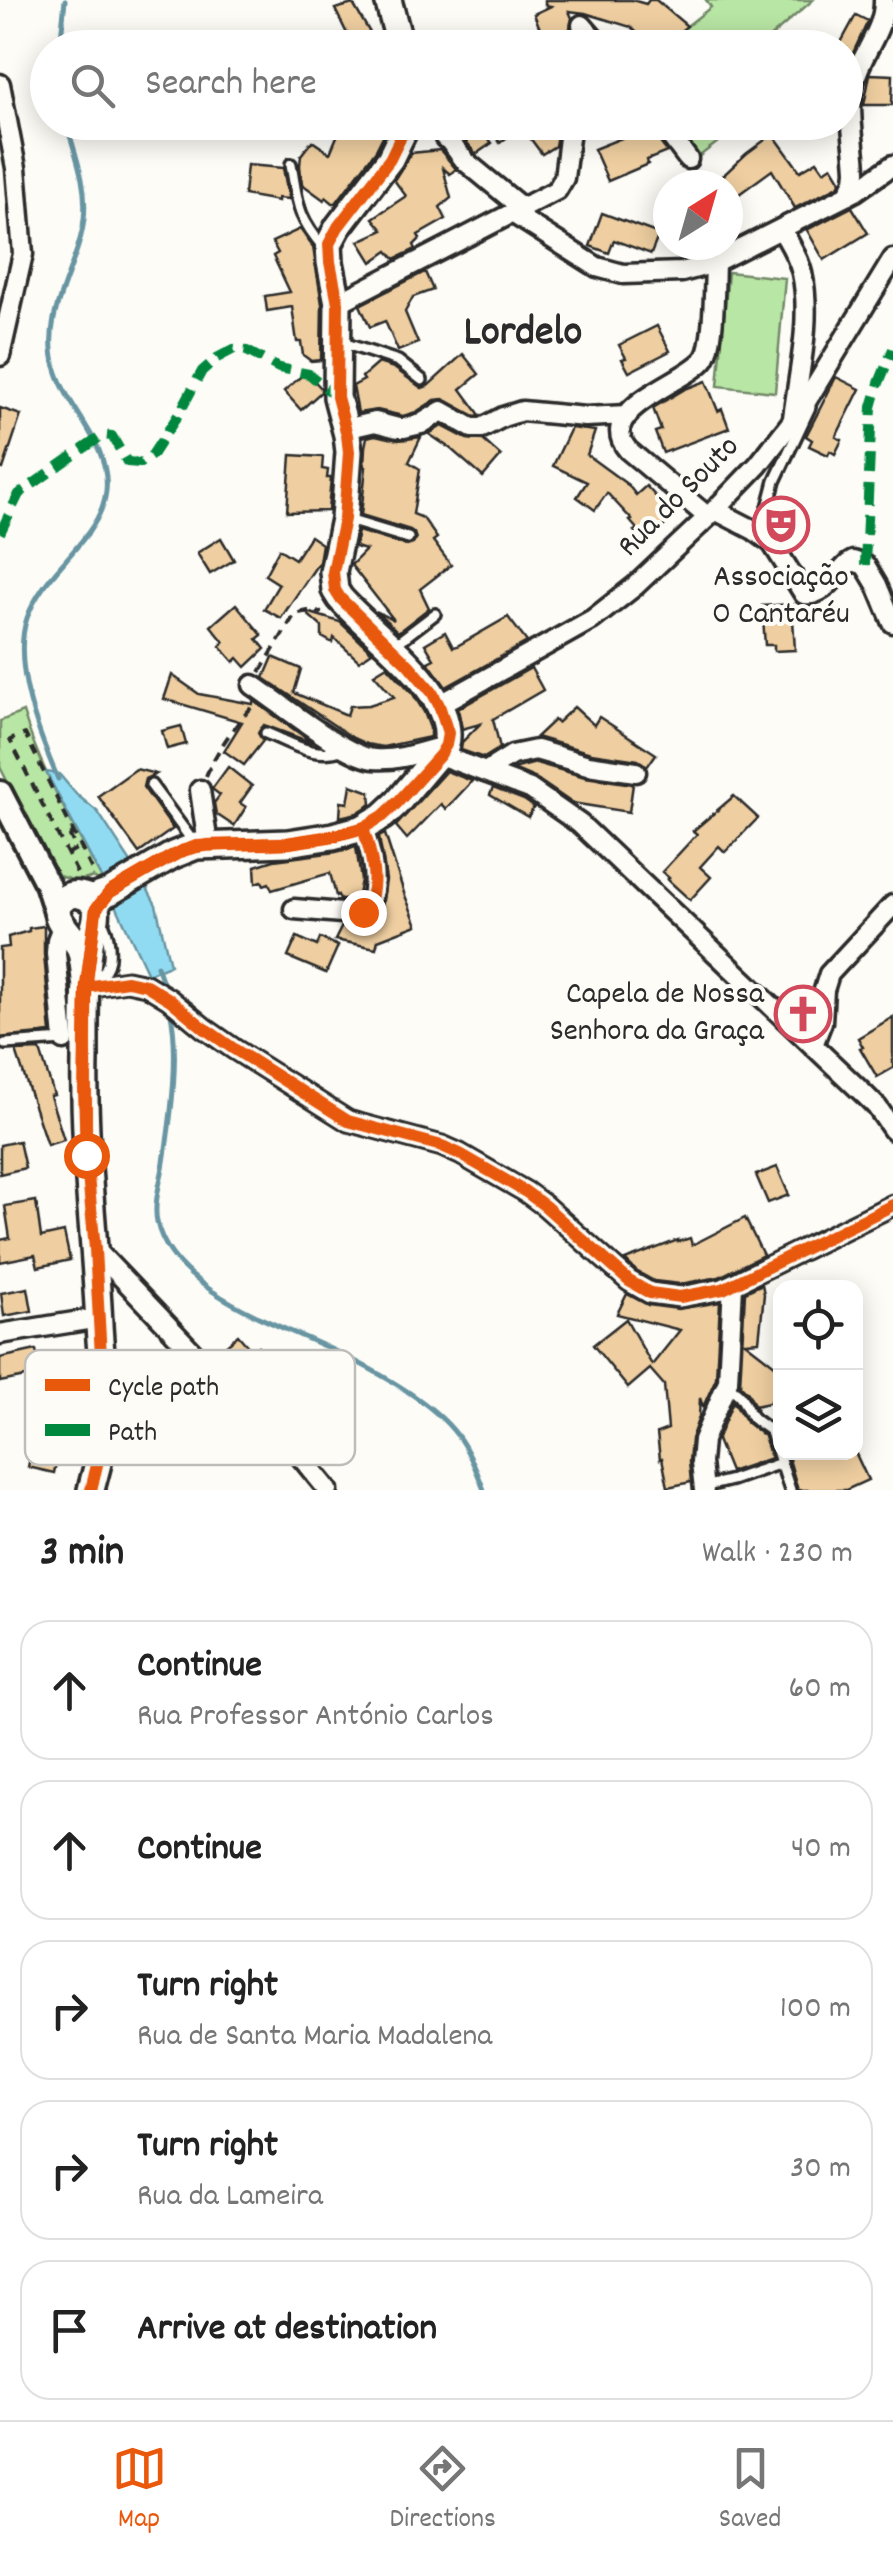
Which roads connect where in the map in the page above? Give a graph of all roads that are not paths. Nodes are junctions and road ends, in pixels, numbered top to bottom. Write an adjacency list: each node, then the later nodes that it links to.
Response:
1 (388, 0): 4 (main road)
2 (884, 0): 6 (street)
3 (582, 25): 5 (street)
4 (396, 30)
5 (586, 30)
6 (863, 61)
7 (0, 84): 24 (street)
8 (399, 140): 19 (main road)
9 (448, 140): 17 (street)
10 (569, 140): 17 (street)
11 (674, 140): 13 (street)
12 (854, 140): 16 (street)
13 (688, 158)
14 (292, 164): 19 (lane)
15 (893, 166): 16 (street)
16 (848, 195): 18 (street)
17 (517, 211): 21 (street); 22 (street)
18 (781, 229): 21 (street); 28 (street)
19 (329, 254): 22 (main road)
20 (893, 258): 25 (street, Rua do Souto)
21 (715, 263): 27 (street)
22 (338, 302): 23 (main road)
23 (338, 342): 26 (lane); 29 (main road)
24 (0, 356)
25 (824, 375): 28 (street, Rua do Souto); 32 (lane)
26 (422, 380)
27 (628, 415): 29 (street); 30 (street)
28 (793, 421): 30 (street, Rua do Souto)
29 (345, 429): 31 (main road)
30 (712, 514): 32 (street); 38 (street, Rua do Souto)
31 (344, 519): 33 (lane); 36 (main road)
32 (761, 534): 35 (street)
33 (408, 538)
34 (435, 614): 36 (lane)
35 (893, 623)
36 (391, 648): 38 (main road)
37 (259, 689): 40 (street)
38 (439, 705): 41 (main road)
39 (266, 732): 40 (lane)
40 (348, 750): 41 (street)
41 (443, 750): 42 (street); 47 (main road)
42 (485, 772): 43 (street); 57 (street)
43 (636, 772)
44 (151, 784): 48 (lane)
45 (200, 790): 48 (street)
46 (0, 794): 49 (street)
47 (363, 828): 48 (main road); 52 (street)
48 (202, 846): 50 (main road)
49 (37, 866): 50 (street); 53 (street)
50 (92, 898): 53 (main road); 53 (main road); 54 (main road)
51 (893, 904): 57 (street)
52 (294, 909)
53 (62, 924): 54 (main road); 55 (street)
54 (86, 987): 60 (main road); 61 (street)
55 (64, 1040): 56 (lane)
56 (5, 1044)
57 (813, 1045): 58 (street)
58 (893, 1130)
59 (893, 1205): 61 (street)
60 (95, 1250): 62 (main road); 65 (street)
61 (733, 1285): 66 (street)
62 (99, 1318): 63 (street); 64 (main road)
63 (0, 1334)
64 (100, 1350)
65 (191, 1350)
66 (726, 1386): 67 (lane); 70 (street)
67 (781, 1463): 70 (lane); 73 (lane)
68 (97, 1465): 71 (main road)
69 (308, 1465): 72 (street)
70 (703, 1488)
71 (91, 1490)
72 (328, 1490)
73 (790, 1490)

